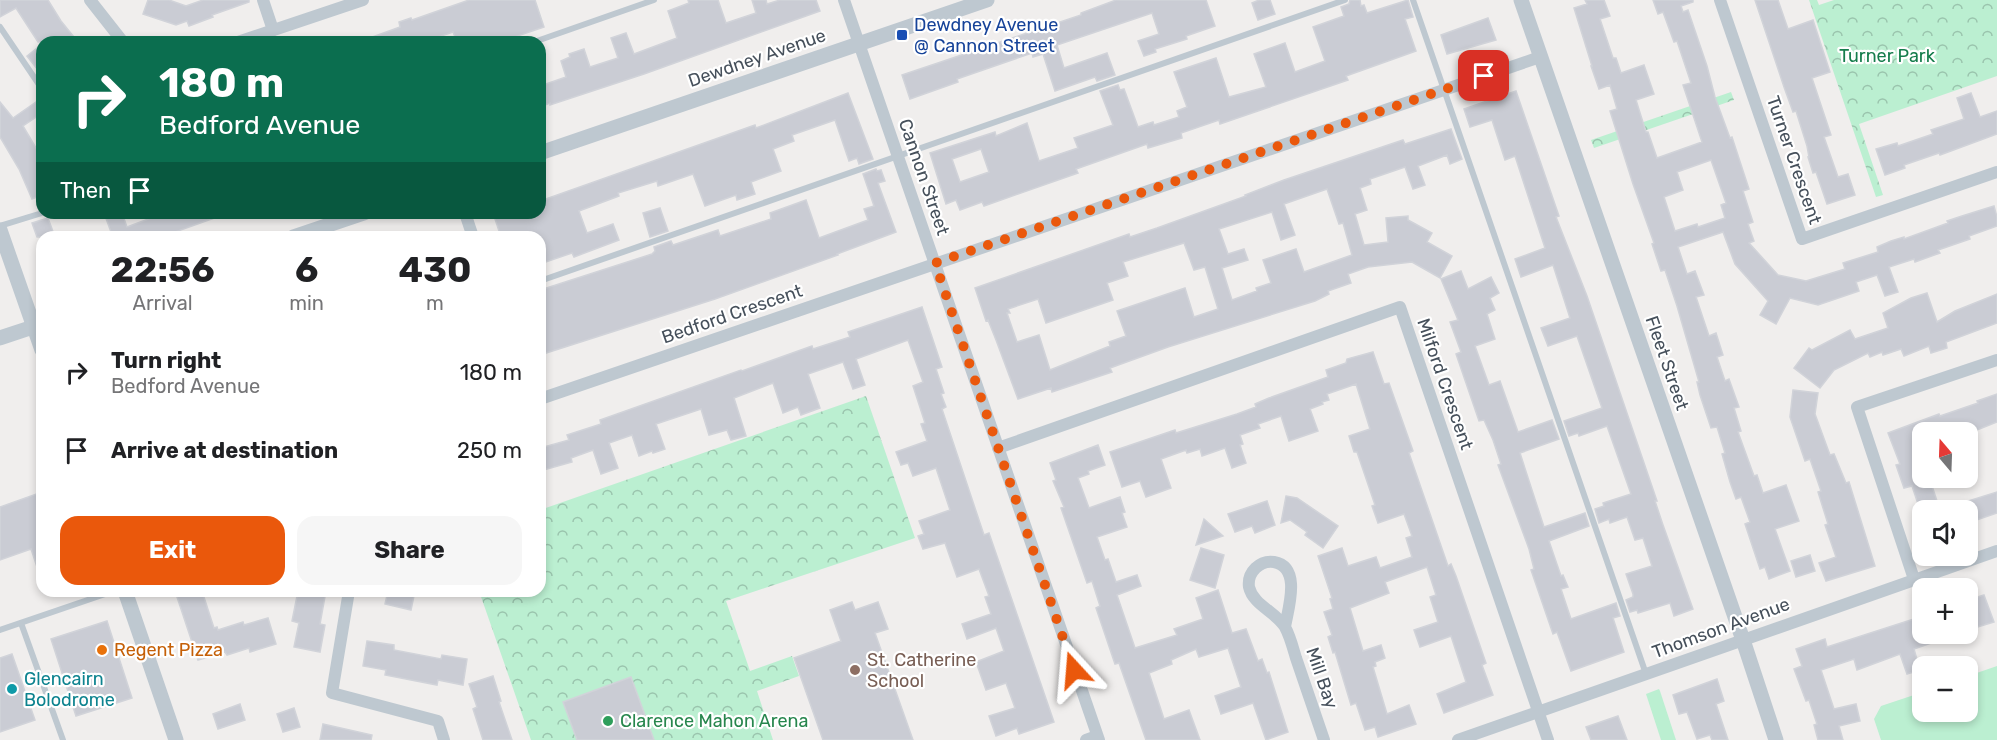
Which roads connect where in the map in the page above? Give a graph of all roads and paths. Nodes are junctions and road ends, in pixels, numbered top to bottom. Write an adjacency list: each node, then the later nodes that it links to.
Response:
1 (90, 0): 13 (street)
2 (263, 0): 12 (street)
3 (363, 0): 12 (street)
4 (654, 0): 15 (lane)
5 (844, 0): 16 (street, Cannon Street)
6 (987, 0): 16 (street, Dewdney Avenue)
7 (1345, 0): 21 (lane)
8 (1413, 0): 19 (lane)
9 (1521, 0): 17 (street, Fleet Street)
10 (1720, 0): 22 (street, Turner Crescent)
11 (0, 27): 18 (lane)
12 (273, 30): 14 (street)
13 (118, 36)
14 (256, 36)
15 (546, 38)
16 (859, 44): 20 (street, Dewdney Avenue); 21 (street, Cannon Street)
17 (1540, 57): 19 (street, Bedford Crescent); 45 (street, Fleet Street)
18 (36, 81)
19 (1445, 89): 27 (street, Bedford Crescent); 46 (lane)
20 (546, 151)
21 (898, 157): 27 (street, Cannon Street); 28 (lane)
22 (1997, 172)
23 (36, 215): 25 (lane)
24 (346, 219): 26 (street)
25 (0, 228): 29 (street)
26 (311, 231)
27 (935, 263): 33 (street, Bedford Crescent); 34 (street, Cannon Street)
28 (546, 279)
29 (36, 320)
30 (36, 326): 31 (street)
31 (0, 338)
32 (1997, 360): 36 (street)
33 (546, 397)
34 (998, 448): 47 (street, Milford Crescent); 48 (street, Cannon Street)
35 (1997, 551): 37 (street, Thomson Avenue)
36 (1914, 578)
37 (1917, 578)
38 (1912, 580): 45 (street, Thomson Avenue)
39 (97, 597): 42 (lane)
40 (127, 597): 50 (street)
41 (348, 597): 51 (street)
42 (21, 623): 44 (lane); 49 (lane)
43 (1285, 627): 43 (street, Mill Bay); 52 (street, Mill Bay)
44 (0, 630)
45 (1743, 640): 46 (street, Thomson Avenue); 55 (street, Fleet Street)
46 (1646, 674): 47 (street, Thomson Avenue)
47 (1538, 713): 53 (street, Thomson Avenue); 54 (street, Milford Crescent)
48 (1094, 739)
49 (63, 740)
50 (176, 740)
51 (444, 740)
52 (1324, 740)
53 (1458, 740)
54 (1548, 740)
55 (1776, 740)

